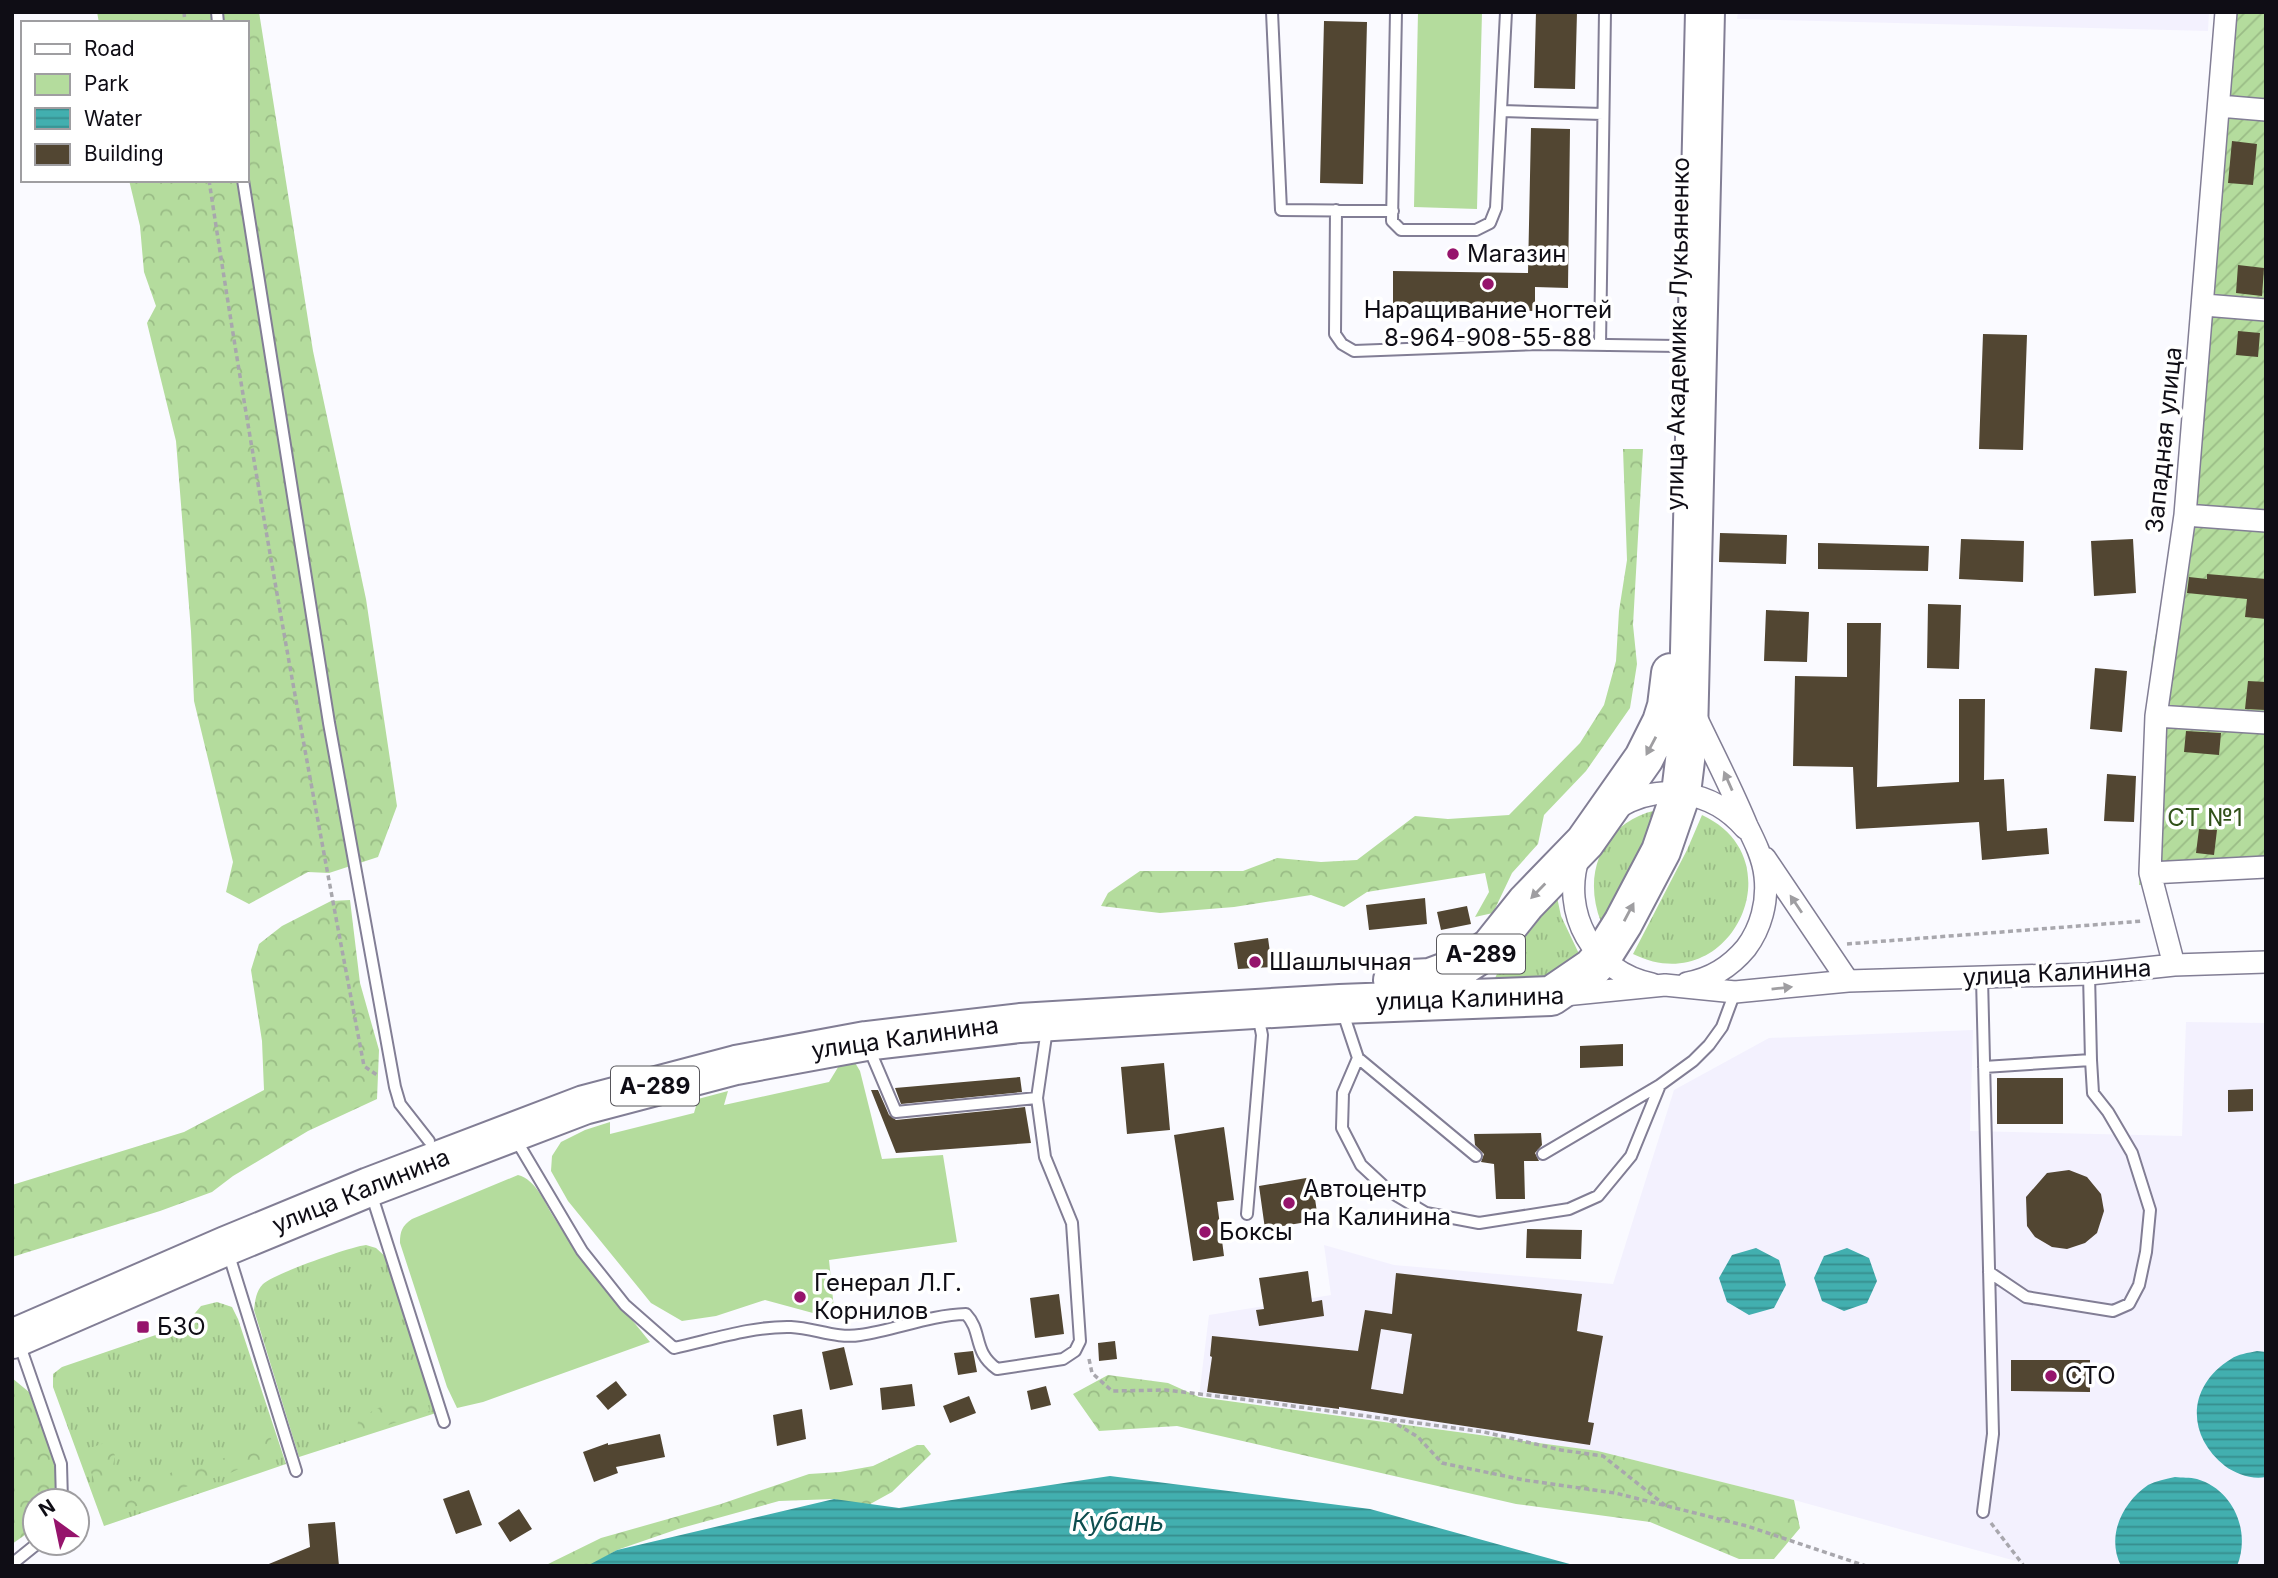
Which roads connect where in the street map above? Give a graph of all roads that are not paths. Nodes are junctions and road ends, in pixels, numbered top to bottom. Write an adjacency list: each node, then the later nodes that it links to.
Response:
1 (1272, 12): 13 (lane)
2 (1396, 12): 14 (lane)
3 (1506, 12): 10 (lane)
4 (1605, 12): 11 (lane)
5 (1685, 12): 18 (highway, улица Академика Лукьяненко)
6 (1704, 12): 21 (highway, улица Академика Лукьяненко)
7 (2226, 12): 8 (street, Западная улица)
8 (2219, 106): 9 (street); 15 (street, Западная улица)
9 (2266, 110)
10 (1502, 111): 11 (lane); 14 (lane)
11 (1603, 114): 17 (lane)
12 (243, 182): 49 (lane)
13 (1336, 210): 14 (lane); 17 (lane)
14 (1393, 211)
15 (2204, 305): 16 (street); 19 (street, Западная улица)
16 (2266, 310)
17 (1600, 345): 18 (lane)
18 (1678, 346): 21 (highway, улица Академика Лукьяненко)
19 (2185, 515): 20 (street); 23 (street, Западная улица)
20 (2266, 521)
21 (1681, 656): 22 (highway); 26 (highway, улица Калинина, one-way to 26)
22 (1689, 701): 25 (highway); 27 (street, one-way to 22)
23 (2156, 716): 24 (street); 29 (street, Западная улица)
24 (2266, 723)
25 (1681, 793): 26 (street, А-289); 27 (street, А-289); 30 (highway, one-way to 25)
26 (1593, 831): 30 (street); 49 (highway, улица Калинина / А-289, one-way to 49)
27 (1755, 844): 35 (street, one-way to 27); 36 (street, А-289)
28 (2266, 867): 29 (street)
29 (2150, 873): 32 (street, Западная улица)
30 (1601, 958): 36 (street); 38 (highway)
31 (2266, 962): 32 (street, улица Калинина)
32 (2174, 965): 33 (street, улица Калинина)
33 (2090, 974): 34 (street, улица Калинина); 44 (lane)
34 (1982, 978): 35 (street, улица Калинина); 45 (lane)
35 (1848, 981): 37 (street, улица Калинина, one-way to 35)
36 (1665, 985): 37 (street, улица Калинина); 38 (street, улица Калинина / А-289)
37 (1735, 992): 46 (lane)
38 (1551, 996): 39 (highway, улица Калинина / А-289)
39 (1340, 1004): 40 (highway, улица Калинина / А-289); 43 (lane)
40 (1257, 1009): 41 (highway, улица Калинина / А-289); 53 (lane)
41 (1048, 1021): 42 (highway, улица Калинина / А-289); 47 (lane)
42 (866, 1041): 47 (lane); 48 (highway, улица Калинина / А-289)
43 (1359, 1058): 46 (lane); 51 (lane)
44 (2091, 1060): 45 (lane); 55 (lane)
45 (1984, 1067): 55 (lane)
46 (1660, 1085): 50 (lane)
47 (1037, 1098): 48 (lane)
48 (511, 1133): 52 (highway, улица Калинина / А-289)
49 (429, 1141): 56 (highway, улица Калинина / А-289)
50 (1543, 1154)
51 (1476, 1156)
52 (369, 1187): 54 (highway, улица Калинина / А-289); 57 (lane)
53 (1247, 1214)
54 (226, 1245): 56 (highway, улица Калинина / А-289); 58 (lane)
55 (1989, 1272): 60 (lane)
56 (14, 1329): 59 (lane)
57 (444, 1422)
58 (296, 1471)
59 (62, 1487)
60 (1983, 1512)

